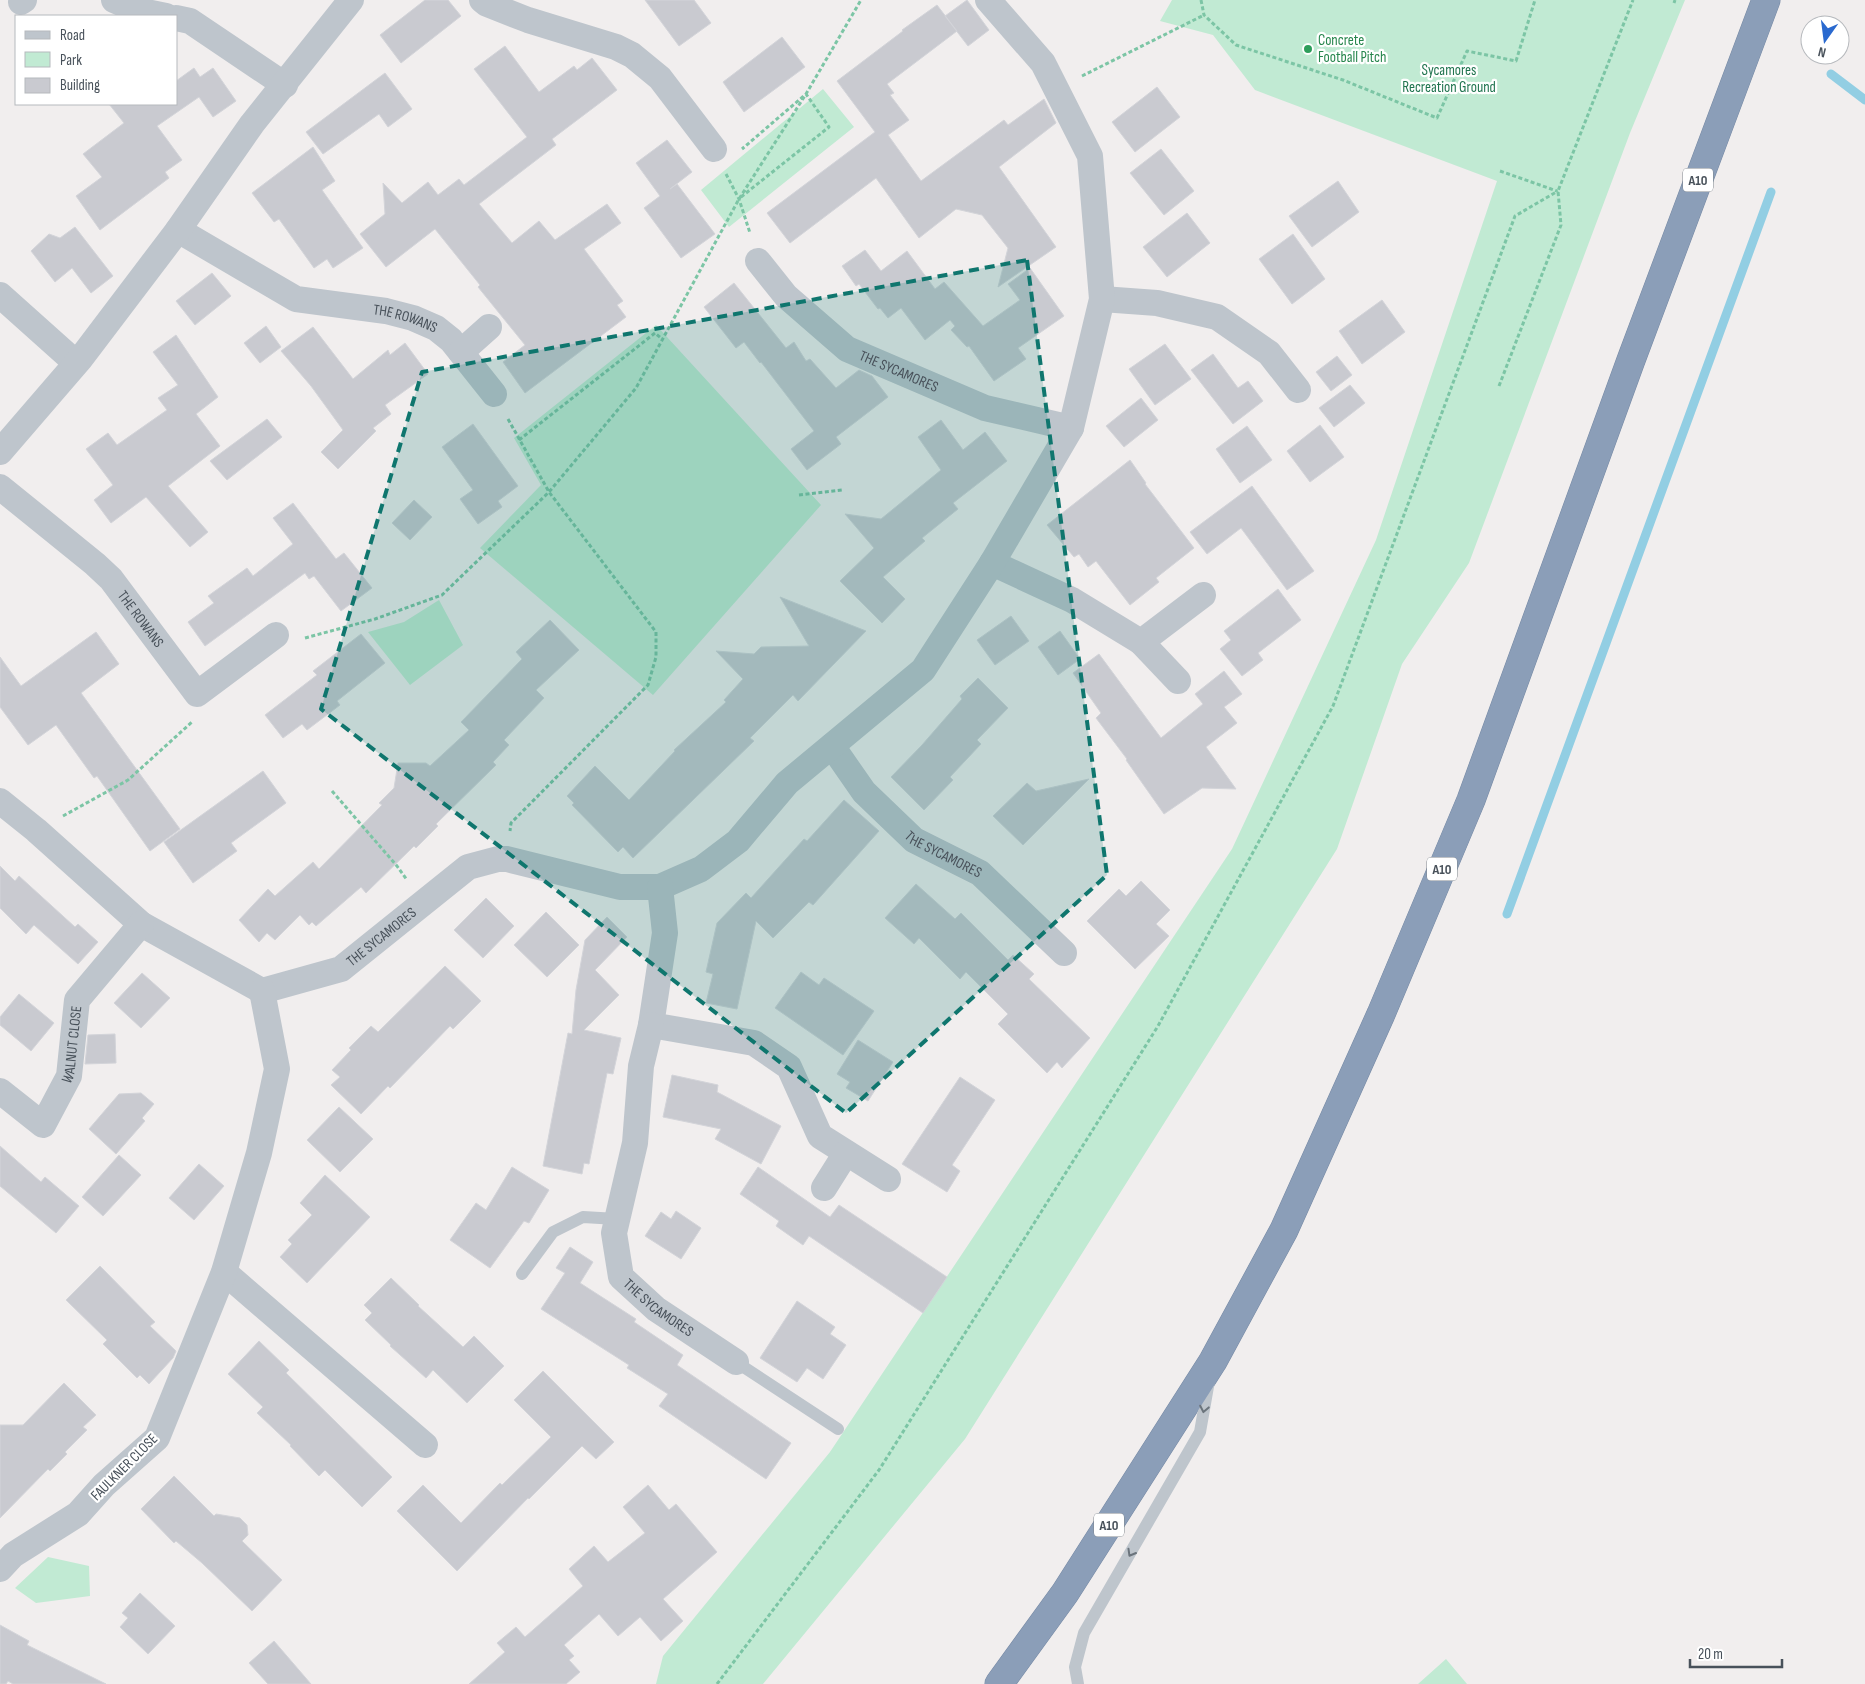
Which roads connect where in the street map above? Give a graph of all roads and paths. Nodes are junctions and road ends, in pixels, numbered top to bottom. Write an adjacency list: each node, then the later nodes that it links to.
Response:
1 (114, 0): 10 (street)
2 (351, 0): 13 (street)
3 (482, 0): 16 (street)
4 (861, 0): 15 (path)
5 (988, 0): 14 (street, THE SYCAMORES)
6 (1201, 0): 11 (path)
7 (1535, 0): 11 (path)
8 (1633, 0): 18 (path)
9 (1766, 0): 62 (highway, A10)
10 (161, 15)
11 (1204, 15): 14 (path)
12 (178, 18): 13 (street)
13 (285, 85): 20 (street)
14 (1056, 88): 23 (street, THE SYCAMORES)
15 (806, 94): 16 (path); 19 (path); 19 (path)
16 (718, 157): 19 (path)
17 (1500, 171): 18 (path)
18 (1558, 191): 28 (path); 67 (path)
19 (739, 199): 21 (path); 25 (path)
20 (178, 230): 26 (street, THE ROWANS); 27 (street)
21 (758, 261): 31 (street, THE SYCAMORES)
22 (0, 295): 27 (street)
23 (1102, 298): 29 (street); 31 (street, THE SYCAMORES)
24 (489, 327): 26 (street)
25 (662, 339): 32 (path); 36 (path)
26 (461, 352): 30 (street, THE ROWANS)
27 (76, 363): 33 (street)
28 (1499, 386)
29 (1298, 390)
30 (494, 394): 32 (path)
31 (1071, 428): 38 (street, THE SYCAMORES)
32 (519, 440): 36 (path)
33 (0, 452)
34 (0, 487): 40 (street, THE ROWANS)
35 (842, 490): 37 (path)
36 (549, 492): 40 (path); 48 (path)
37 (799, 495)
38 (992, 563): 41 (street); 44 (street, THE SYCAMORES)
39 (1203, 595): 41 (street)
40 (286, 638)
41 (1141, 642): 42 (street)
42 (1178, 682)
43 (194, 722): 47 (path)
44 (832, 746): 49 (street, THE SYCAMORES); 52 (street, THE SYCAMORES)
45 (332, 791): 50 (path)
46 (0, 801): 47 (street)
47 (36, 830): 51 (street)
48 (507, 859): 49 (street, THE SYCAMORES); 50 (street, THE SYCAMORES)
49 (660, 887): 54 (street, THE SYCAMORES)
50 (423, 903): 53 (street, THE SYCAMORES)
51 (141, 924): 53 (street); 55 (street, WALNUT CLOSE)
52 (1064, 953)
53 (262, 991): 60 (street, FAULKNER CLOSE)
54 (651, 1025): 56 (street); 59 (street, THE SYCAMORES)
55 (0, 1091)
56 (846, 1153): 57 (street); 58 (street)
57 (888, 1179)
58 (824, 1188)
59 (617, 1219): 61 (lane); 63 (street, THE SYCAMORES)
60 (224, 1272): 65 (street); 66 (street, FAULKNER CLOSE)
61 (522, 1274)
62 (1213, 1361): 68 (highway, A10); 69 (lane, one-way to 69)
63 (736, 1362): 64 (lane)
64 (838, 1429)
65 (425, 1445)
66 (0, 1569)
67 (717, 1684)
68 (999, 1684)
69 (1078, 1684)

